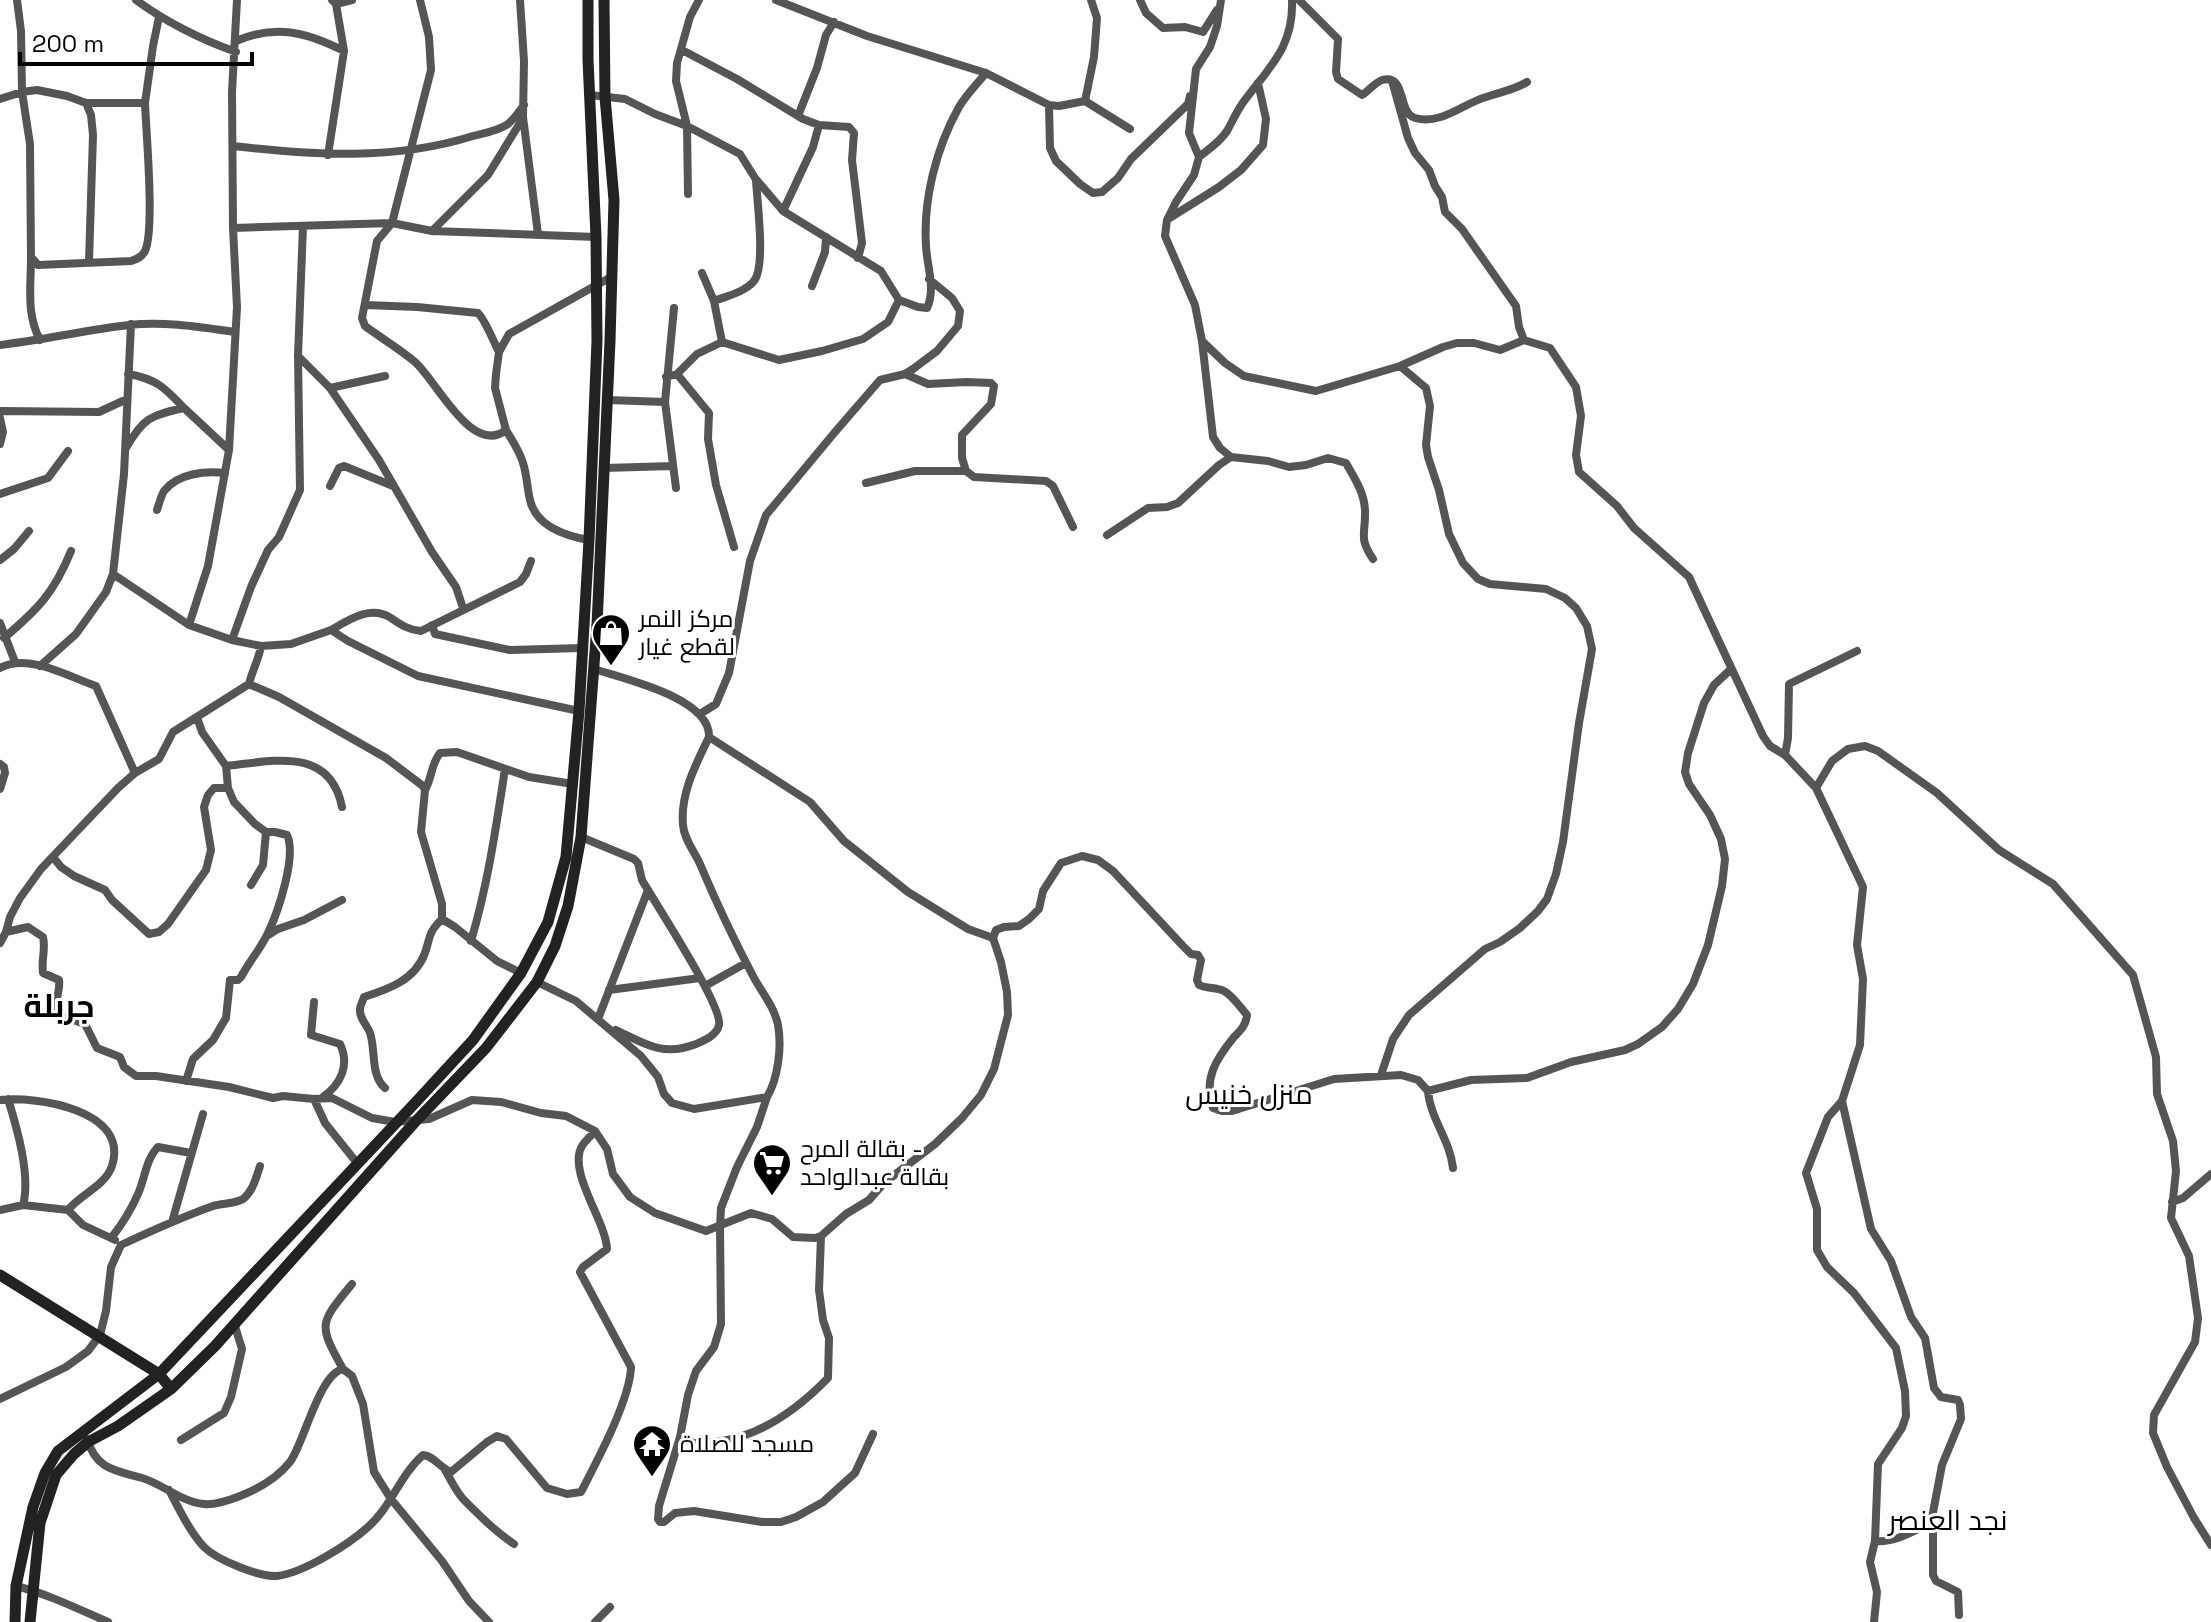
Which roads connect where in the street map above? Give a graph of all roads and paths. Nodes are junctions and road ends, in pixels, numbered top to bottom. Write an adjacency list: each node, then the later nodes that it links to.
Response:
1 (17, 0): 28 (street)
2 (136, 0): 17 (street)
3 (237, 0): 19 (street)
4 (352, 0): 16 (street)
5 (420, 0): 43 (street)
6 (520, 0): 35 (street)
7 (588, 0): 29 (street)
8 (604, 0): 30 (street)
9 (699, 0): 20 (street)
10 (776, 0): 18 (street)
11 (1091, 0): 32 (street)
12 (1140, 0): 15 (street)
13 (1292, 0): 27 (street)
14 (1299, 0): 24 (street)
15 (1221, 1): 25 (street)
16 (334, 2): 21 (street)
17 (159, 17): 22 (street); 34 (street)
18 (834, 22): 23 (street); 37 (street)
19 (236, 41): 21 (street); 22 (street)
20 (682, 50): 37 (street); 40 (street)
21 (344, 51): 44 (street)
22 (236, 52): 42 (street)
23 (986, 73): 36 (street); 62 (street)
24 (1392, 81): 26 (street); 72 (street)
25 (1195, 82): 36 (street); 45 (street)
26 (1527, 82)
27 (1258, 83): 45 (street); 49 (street)
28 (22, 92): 31 (street); 33 (street); 57 (street)
29 (590, 95): 30 (street); 55 (street)
30 (605, 97): 40 (street); 61 (street)
31 (0, 99)
32 (1085, 101): 36 (street); 41 (street)
33 (86, 103): 34 (street); 59 (street)
34 (145, 103): 59 (street)
35 (524, 105): 38 (street); 43 (street)
36 (1049, 105)
37 (798, 116): 39 (street)
38 (523, 117): 53 (street); 54 (street)
39 (819, 125): 48 (street); 58 (street)
40 (687, 126): 46 (street); 47 (street)
41 (1130, 129)
42 (233, 146): 44 (street); 52 (street)
43 (412, 150): 44 (street); 50 (street)
44 (328, 155)
45 (1199, 157): 49 (street)
46 (755, 178): 48 (street); 66 (street)
47 (688, 194)
48 (783, 211): 56 (street)
49 (1167, 220): 73 (street)
50 (392, 223): 51 (street); 53 (street); 67 (street)
51 (303, 226): 52 (street); 77 (street)
52 (233, 228): 70 (street)
53 (432, 231): 54 (street)
54 (538, 234): 55 (street)
55 (596, 237): 63 (street)
56 (826, 237): 58 (street); 64 (street)
57 (31, 257): 59 (street); 71 (street)
58 (858, 258): 65 (street)
59 (89, 262)
60 (702, 273): 66 (street)
61 (611, 277): 63 (street); 86 (street)
62 (929, 279): 65 (street); 81 (street)
63 (596, 284): 76 (street); 110 (street)
64 (812, 286)
65 (899, 300): 74 (street)
66 (714, 301): 74 (street)
67 (365, 305): 76 (street); 91 (street)
68 (674, 308): 83 (street)
69 (131, 324): 70 (street); 71 (street); 79 (street)
70 (235, 332): 93 (street)
71 (40, 340): 75 (street)
72 (1524, 340): 78 (street); 133 (street)
73 (1202, 341): 78 (street); 96 (street)
74 (722, 342): 80 (street)
75 (0, 345)
76 (499, 352): 91 (street)
77 (298, 356): 84 (street); 125 (street)
78 (1400, 366): 169 (street)
79 (128, 374): 85 (street); 88 (street)
80 (677, 374): 83 (street); 111 (street)
81 (905, 374): 99 (street); 136 (street)
82 (385, 376): 84 (street)
83 (666, 377): 87 (street)
84 (330, 388): 103 (street)
85 (127, 399): 89 (street); 95 (street)
86 (608, 400): 87 (street); 98 (street)
87 (665, 402): 97 (street)
88 (184, 408): 93 (street); 95 (street)
89 (0, 411)
90 (0, 418): 92 (street)
91 (506, 430): 110 (street)
92 (0, 444)
93 (229, 450): 100 (street)
94 (68, 451): 105 (street)
95 (124, 453): 116 (street)
96 (1231, 457): 109 (street); 113 (street)
97 (673, 466): 98 (street); 104 (street)
98 (604, 468): 122 (street)
99 (966, 471): 101 (street); 107 (street)
100 (225, 473): 106 (street); 120 (street)
101 (866, 483)
102 (330, 486): 103 (street)
103 (394, 486): 117 (street)
104 (676, 488)
105 (0, 494)
106 (157, 510)
107 (1073, 527)
108 (29, 531): 114 (street)
109 (1107, 535)
110 (589, 540): 119 (street)
111 (734, 547)
112 (71, 551): 124 (street)
113 (1373, 559)
114 (0, 560)
115 (531, 561): 117 (street)
116 (113, 574): 120 (street); 130 (street)
117 (463, 608): 121 (street)
118 (0, 623): 124 (street)
119 (584, 624): 122 (street); 127 (street)
120 (189, 625): 125 (street)
121 (432, 625): 123 (street); 127 (street)
122 (597, 625): 132 (street)
123 (331, 630): 126 (street); 135 (street)
124 (4, 638): 129 (street)
125 (232, 640): 126 (street)
126 (261, 646): 134 (street)
127 (582, 648): 135 (street)
128 (1857, 651): 139 (street)
129 (15, 662): 130 (street); 131 (street)
130 (40, 666): 143 (street)
131 (0, 668)
132 (594, 669): 136 (street); 151 (street)
133 (1731, 669): 139 (street); 172 (street)
134 (249, 684): 137 (street); 148 (street)
135 (579, 711): 144 (street)
136 (700, 714): 138 (street)
137 (197, 717): 141 (street); 143 (street)
138 (709, 737): 159 (street); 162 (street)
139 (1785, 755): 146 (street)
140 (0, 764): 147 (street)
141 (226, 766): 145 (street); 149 (street)
142 (505, 769): 144 (street); 148 (street); 160 (street)
143 (135, 773): 152 (street)
144 (573, 784): 163 (street)
145 (228, 788): 150 (street); 152 (street)
146 (1816, 788): 176 (street); 186 (street)
147 (0, 789)
148 (425, 790): 156 (street)
149 (342, 807)
150 (266, 832): 153 (street); 158 (street)
151 (581, 837): 154 (street); 164 (street)
152 (53, 857): 157 (street)
153 (251, 885)
154 (648, 890): 165 (street); 166 (street)
155 (342, 900): 158 (street)
156 (442, 919): 160 (street); 171 (street)
157 (6, 932): 161 (street); 170 (street)
158 (266, 936): 170 (street)
159 (993, 938): 169 (street); 192 (street)
160 (471, 941): 163 (street)
161 (0, 943)
162 (746, 963): 165 (street); 173 (street)
163 (521, 973): 178 (street)
164 (537, 982): 168 (street); 179 (street)
165 (702, 982): 166 (street); 168 (street)
166 (609, 990): 168 (street)
167 (314, 1002): 174 (street)
168 (602, 1022): 173 (street)
169 (1381, 1075): 172 (street)
170 (186, 1081): 174 (street)
171 (385, 1088)
172 (1428, 1091): 184 (street)
173 (767, 1097): 191 (street)
174 (318, 1098): 178 (street); 182 (street)
175 (4, 1099): 187 (street); 189 (street)
176 (1842, 1101): 210 (street); 211 (street)
177 (203, 1114): 181 (street)
178 (395, 1122): 179 (street); 182 (street)
179 (415, 1122): 180 (street); 197 (street)
180 (595, 1131): 191 (street); 207 (street)
181 (191, 1153): 190 (street); 193 (street)
182 (357, 1163): 200 (street)
183 (260, 1166): 190 (street)
184 (1453, 1168)
185 (2211, 1174): 186 (street)
186 (2172, 1202): 213 (street)
187 (23, 1205): 188 (street); 189 (street)
188 (0, 1210)
189 (68, 1210): 193 (street)
190 (172, 1222): 194 (street)
191 (720, 1227): 192 (street); 205 (street)
192 (821, 1236): 205 (street)
193 (112, 1237): 194 (street)
194 (121, 1245): 198 (street)
195 (0, 1275): 198 (street)
196 (352, 1284): 199 (street)
197 (234, 1323): 201 (street); 206 (street)
198 (100, 1335): 200 (street); 202 (street)
199 (343, 1369): 208 (street); 209 (street)
200 (159, 1374): 201 (street); 204 (street)
201 (171, 1389): 204 (street)
202 (0, 1399)
203 (873, 1434): 205 (street)
204 (86, 1436): 208 (street); 214 (street); 215 (street)
205 (680, 1437)
206 (181, 1440)
207 (445, 1470): 209 (street); 212 (street)
208 (169, 1490): 209 (street)
209 (391, 1499): 221 (street)
210 (1931, 1523): 211 (street); 217 (street)
211 (1875, 1541): 223 (street)
212 (514, 1544)
213 (2211, 1545)
214 (16, 1586): 215 (street); 218 (street)
215 (32, 1590): 219 (street); 220 (street)
216 (610, 1607): 222 (street)
217 (1959, 1615)
218 (15, 1622)
219 (30, 1622)
220 (108, 1622)
221 (489, 1622)
222 (595, 1622)
223 (1874, 1622)

